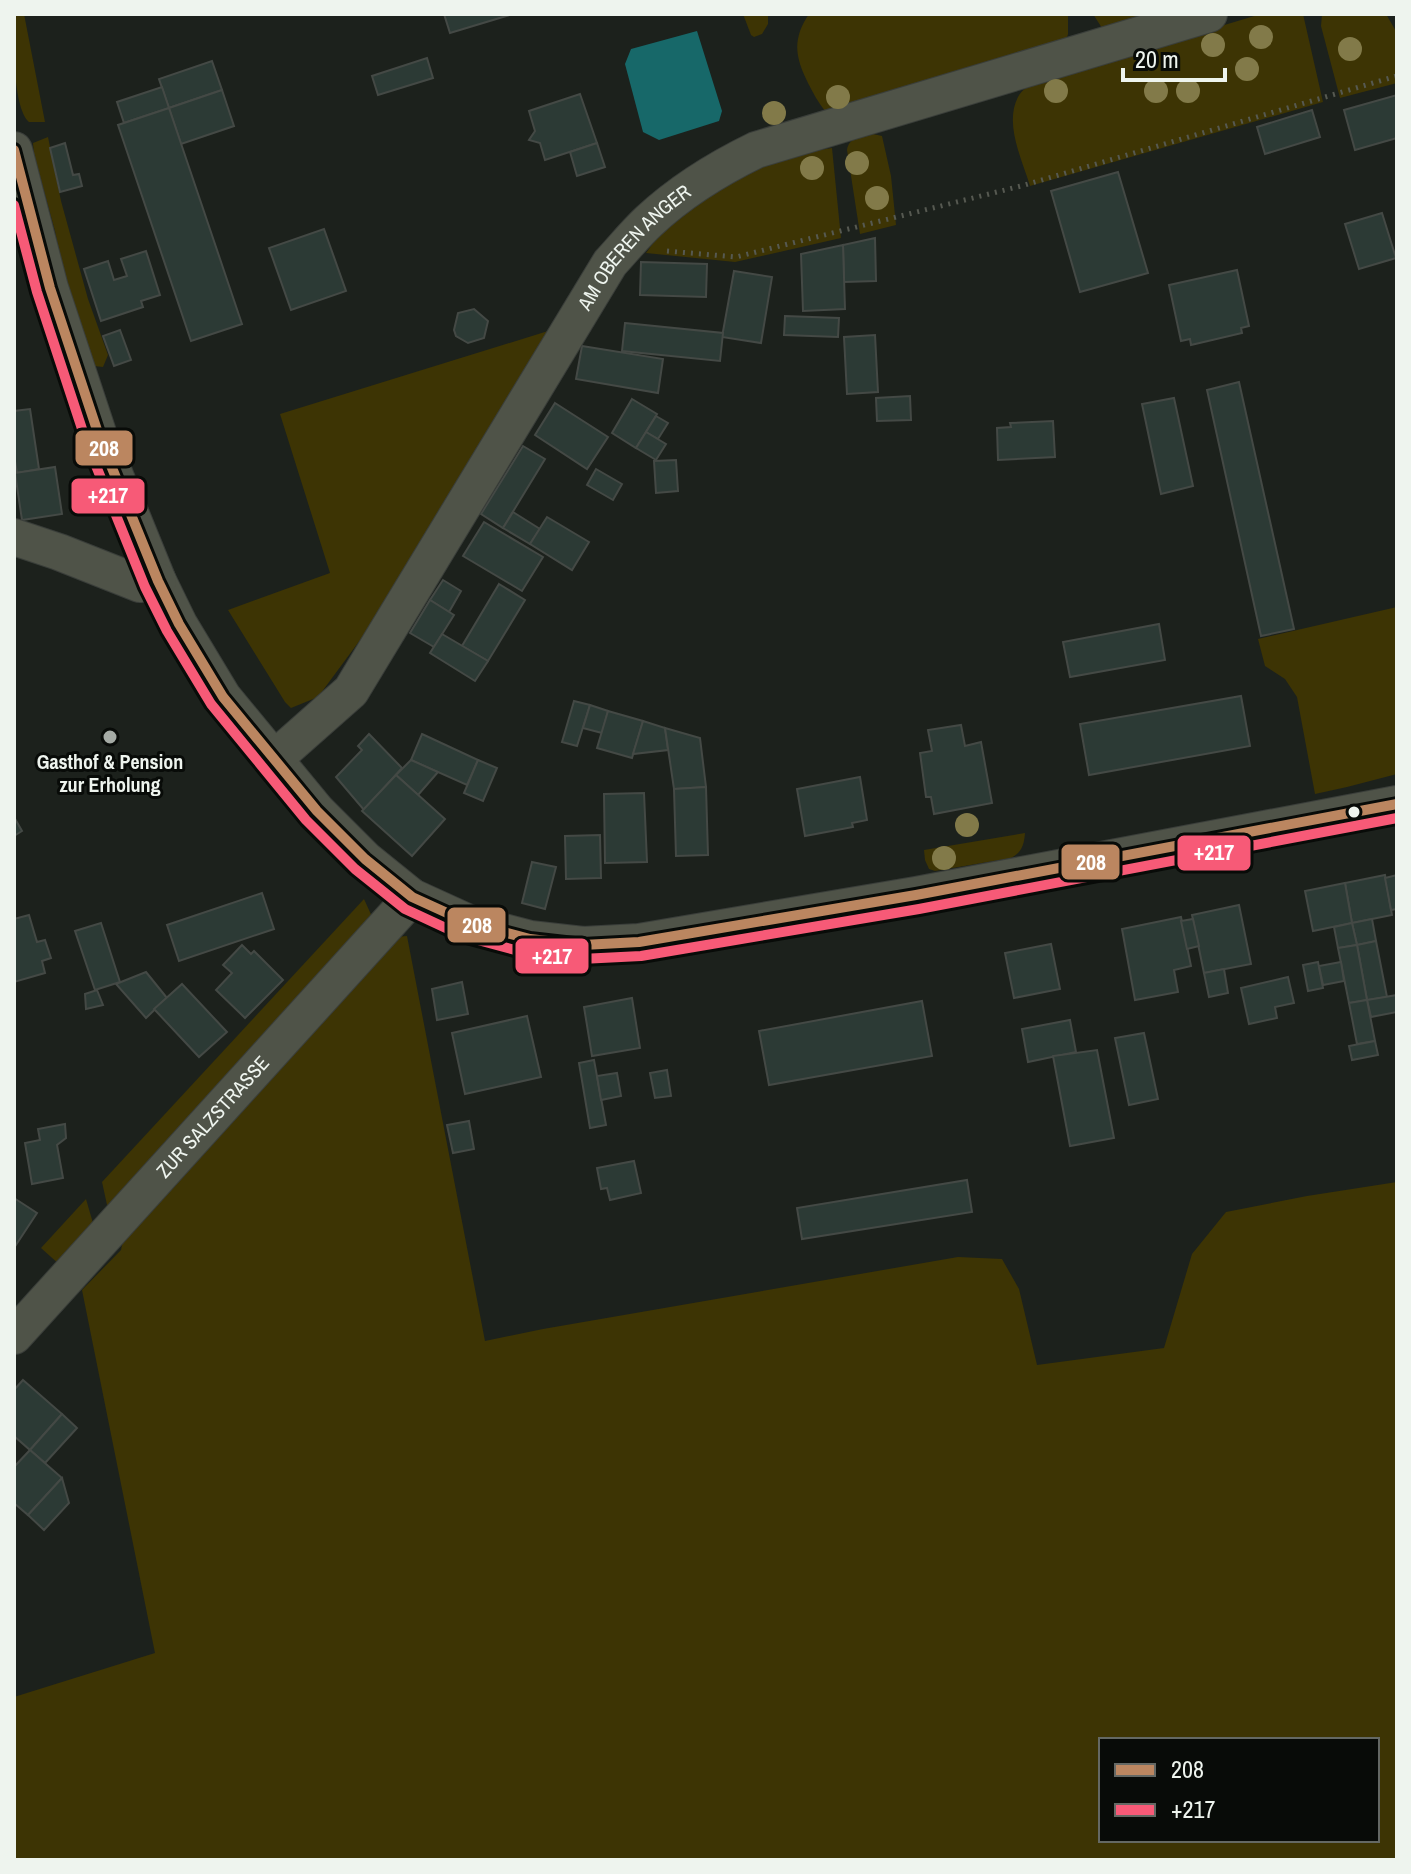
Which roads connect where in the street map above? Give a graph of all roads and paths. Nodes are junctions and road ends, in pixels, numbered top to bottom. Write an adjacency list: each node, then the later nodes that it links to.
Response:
1 (1209, 14): 4 (street, AM OBEREN ANGER)
2 (1397, 76): 4 (path)
3 (14, 150): 6 (street)
4 (625, 247): 7 (street, AM OBEREN ANGER)
5 (14, 537): 6 (street)
6 (158, 581): 7 (street)
7 (273, 760): 9 (street)
8 (1397, 804): 9 (street)
9 (412, 897): 10 (street, ZUR SALZSTRASSE)
10 (14, 1336)

